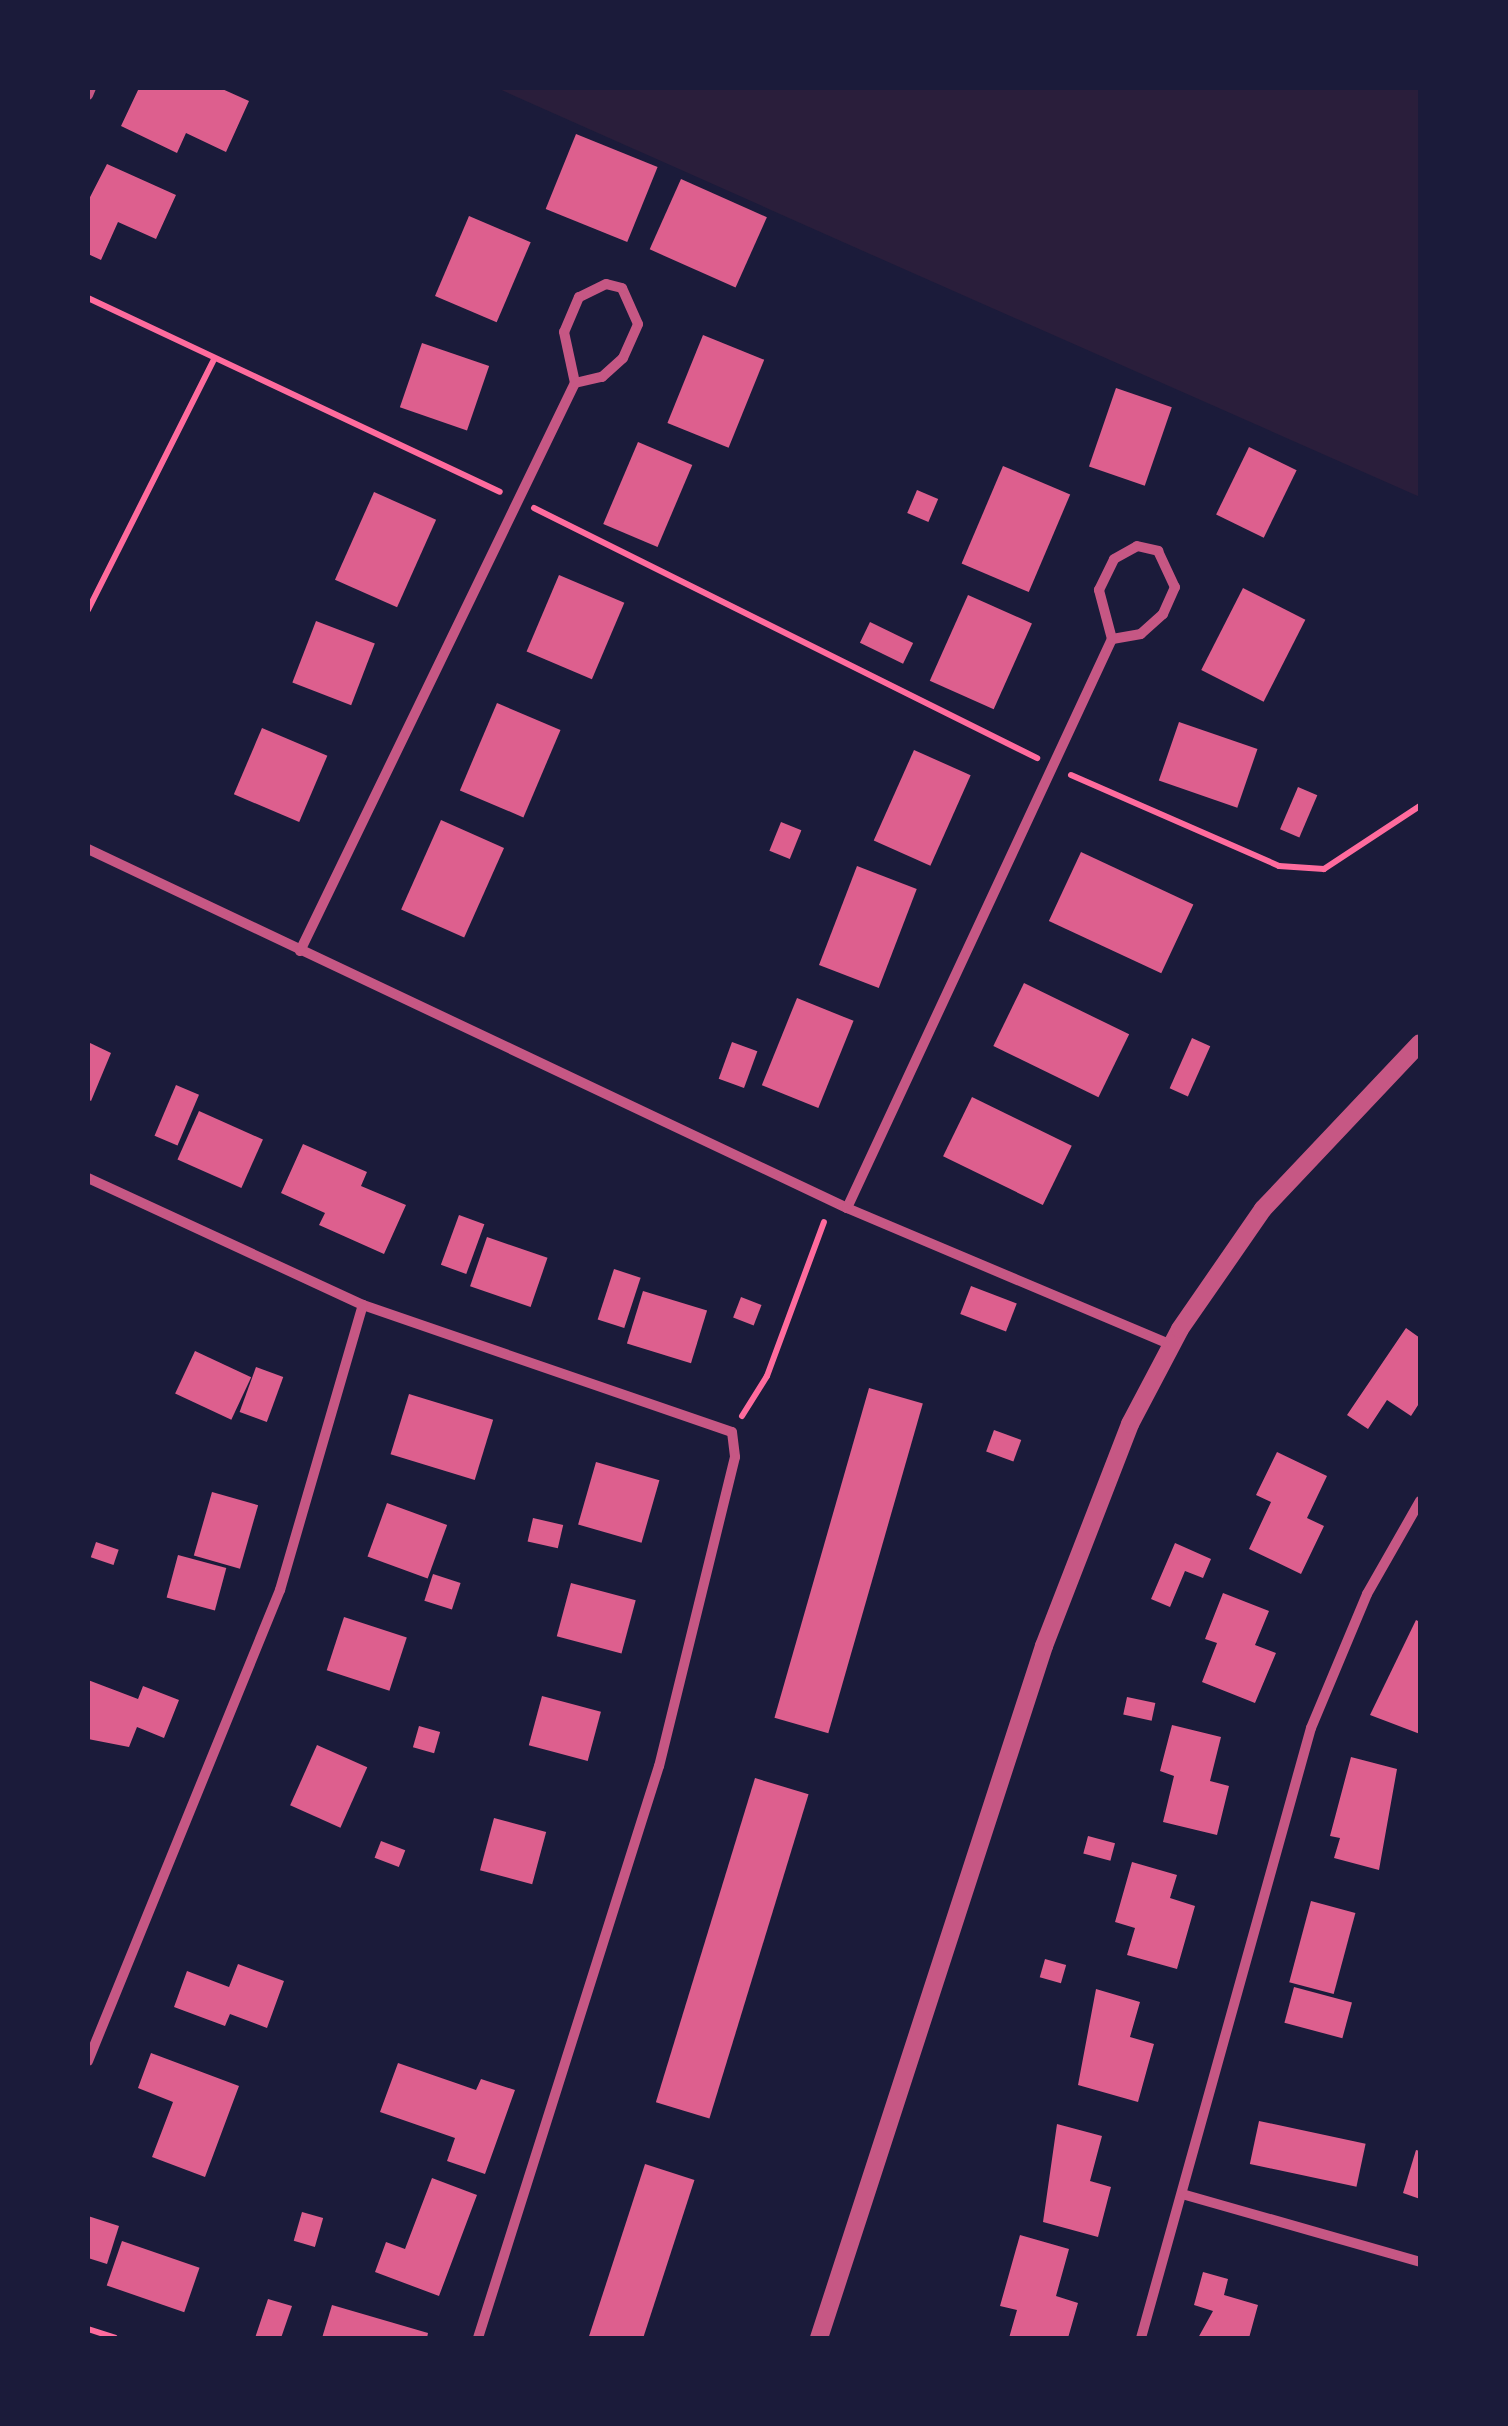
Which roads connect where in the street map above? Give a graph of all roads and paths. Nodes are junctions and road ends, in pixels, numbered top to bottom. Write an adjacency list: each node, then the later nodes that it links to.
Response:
1 (91, 88): 2 (street)
2 (88, 96)
3 (88, 298): 4 (path)
4 (214, 359): 6 (path); 7 (path)
5 (575, 383): 5 (street); 6 (street)
6 (517, 500): 9 (path); 12 (street)
7 (88, 610)
8 (1112, 639): 8 (street); 9 (street)
9 (1053, 766): 10 (path); 16 (street)
10 (1420, 806)
11 (88, 849): 12 (street)
12 (300, 951): 15 (street)
13 (1420, 1042): 18 (street)
14 (88, 1178): 17 (street)
15 (820, 1196): 16 (street); 19 (path)
16 (846, 1208): 18 (street)
17 (363, 1305): 19 (street); 21 (street)
18 (1171, 1345): 27 (street)
19 (732, 1432): 26 (street)
20 (1420, 1501): 22 (street)
21 (88, 2061)
22 (1182, 2194): 23 (street); 28 (street)
23 (1420, 2262)
24 (88, 2329): 25 (path)
25 (115, 2338)
26 (478, 2338)
27 (819, 2338)
28 (1141, 2338)

